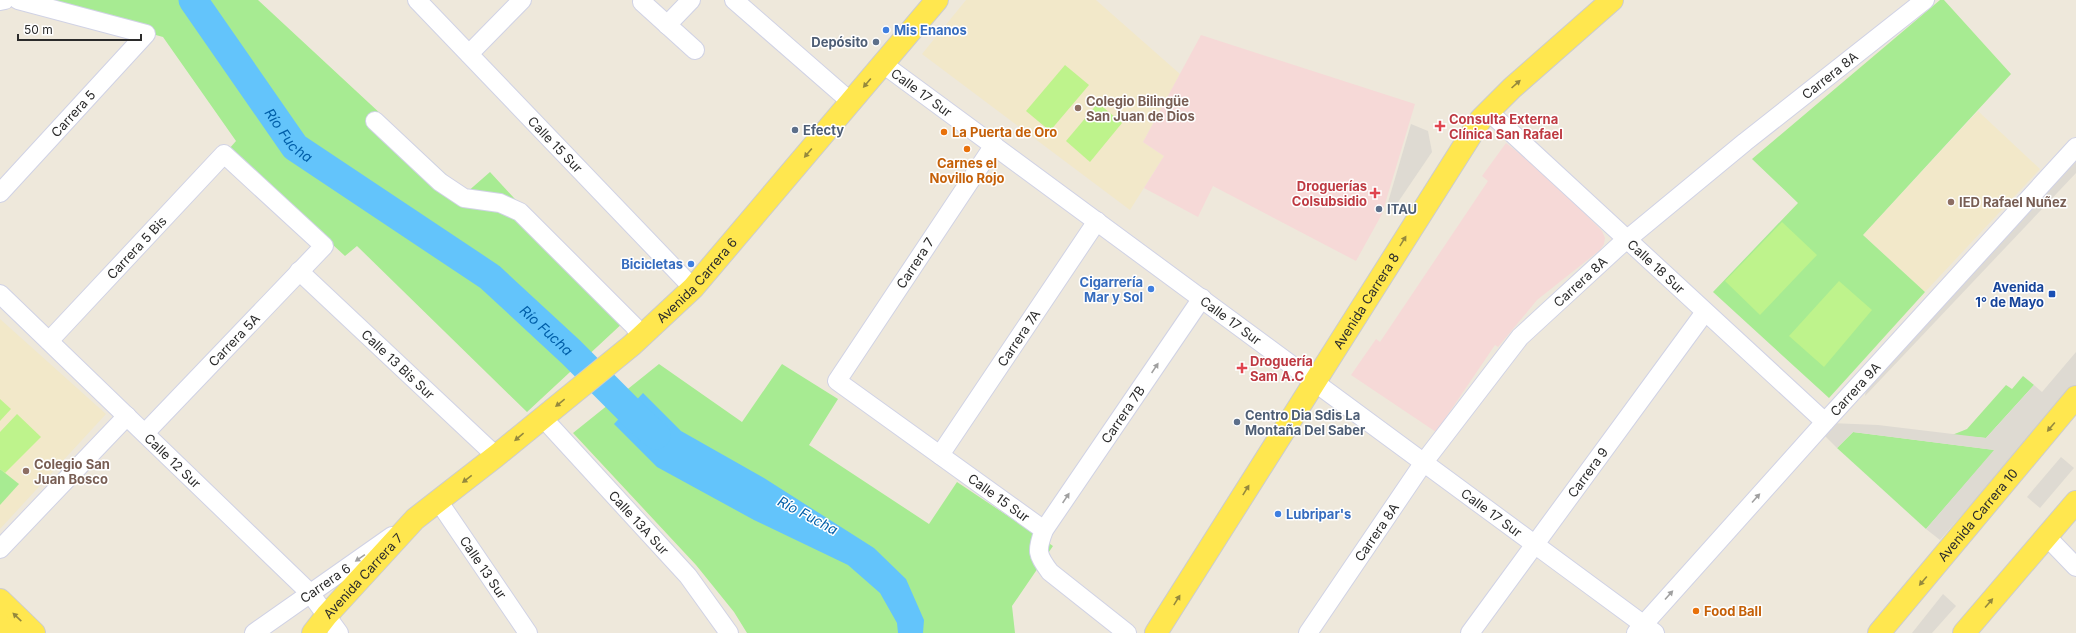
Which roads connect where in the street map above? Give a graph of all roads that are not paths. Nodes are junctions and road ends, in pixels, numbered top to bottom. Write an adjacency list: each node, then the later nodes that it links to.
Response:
1 (5, 0): 10 (street)
2 (18, 0): 22 (street, Carrera 5)
3 (418, 0): 14 (street, Calle 15 Sur)
4 (522, 0): 14 (street)
5 (691, 0): 12 (street)
6 (734, 0): 16 (street)
7 (937, 0): 15 (main road, Avenida Carrera 6)
8 (1612, 0): 17 (main road, Avenida Carrera 8, one-way to 8)
9 (1925, 0): 24 (street, Carrera 8A)
10 (0, 1)
11 (642, 2): 12 (street)
12 (667, 25): 13 (street)
13 (695, 50)
14 (469, 54): 26 (street, Calle 15 Sur)
15 (883, 64): 16 (main road, Avenida Carrera 6, one-way to 16); 19 (street, Calle 17 Sur)
16 (851, 102): 26 (main road, Avenida Carrera 6, one-way to 26)
17 (1488, 111): 24 (street, Calle 18 Sur); 33 (main road, Avenida Carrera 8, one-way to 17)
18 (375, 121): 30 (street)
19 (994, 145): 23 (street, Calle 17 Sur); 32 (street, Carrera 7)
20 (2076, 147): 37 (street, Carrera 9A)
21 (224, 154): 25 (street, Carrera 5A); 31 (street, Carrera 5 Bis)
22 (0, 193)
23 (1097, 221): 28 (street, Calle 17 Sur); 39 (street, Carrera 7A)
24 (1627, 239): 29 (street, Calle 18 Sur); 41 (street, Carrera 8A)
25 (299, 272): 38 (street, Carrera 5A); 40 (street, Calle 13 Bis Sur)
26 (693, 288): 30 (main road, Avenida Carrera 6)
27 (0, 294): 31 (street, Calle 12 Sur)
28 (1202, 298): 33 (street, Calle 17 Sur); 45 (street, Carrera 7B, one-way to 28)
29 (1705, 312): 37 (street, Calle 18 Sur); 47 (street, Carrera 9)
30 (641, 336): 36 (main road, Avenida Carrera 6, one-way to 36)
31 (49, 341): 35 (street, Calle 12 Sur)
32 (837, 381): 39 (street, Calle 15 Sur)
33 (1314, 381): 41 (street, Calle 17 Sur); 63 (main road, Avenida Carrera 8, one-way to 33)
34 (2076, 397): 66 (main road, Avenida Carrera 10, one-way to 66)
35 (127, 416): 38 (street, Calle 12 Sur); 48 (street)
36 (542, 418): 40 (main road, Avenida Carrera 6, one-way to 40); 61 (street, Calle 13A Sur)
37 (1825, 422): 54 (street, Carrera 9A, one-way to 37)
38 (145, 433): 50 (street, Calle 12 Sur)
39 (940, 455): 45 (street, Calle 15 Sur)
40 (496, 456): 42 (main road, Avenida Carrera 6, one-way to 42)
41 (1424, 462): 47 (street, Calle 17 Sur); 64 (street, Carrera 8A)
42 (439, 502): 44 (main road, Avenida Carrera 6); 60 (street, Calle 13 Sur)
43 (2076, 502): 46 (main road)
44 (415, 519): 50 (street, Carrera 6, one-way to 50); 52 (main road, Avenida Carrera 7)
45 (1044, 530): 62 (street, Calle 15 Sur)
46 (2047, 536): 49 (street); 67 (main road, one-way to 46)
47 (1535, 544): 54 (street, Calle 17 Sur); 65 (street, Carrera 9)
48 (0, 549)
49 (2076, 566)
50 (310, 593): 52 (street, Calle 12 Sur); 57 (street, Carrera 6)
51 (0, 600): 56 (main road, one-way to 51)
52 (327, 615): 58 (main road, Avenida Carrera 7); 59 (street, Calle 12 Sur)
53 (0, 625): 55 (main road)
54 (1645, 630)
55 (8, 633)
56 (34, 633)
57 (254, 633)
58 (312, 633)
59 (339, 633)
60 (528, 633)
61 (729, 633)
62 (1127, 633)
63 (1156, 633)
64 (1308, 633)
65 (1470, 633)
66 (1879, 633)
67 (1964, 633)

